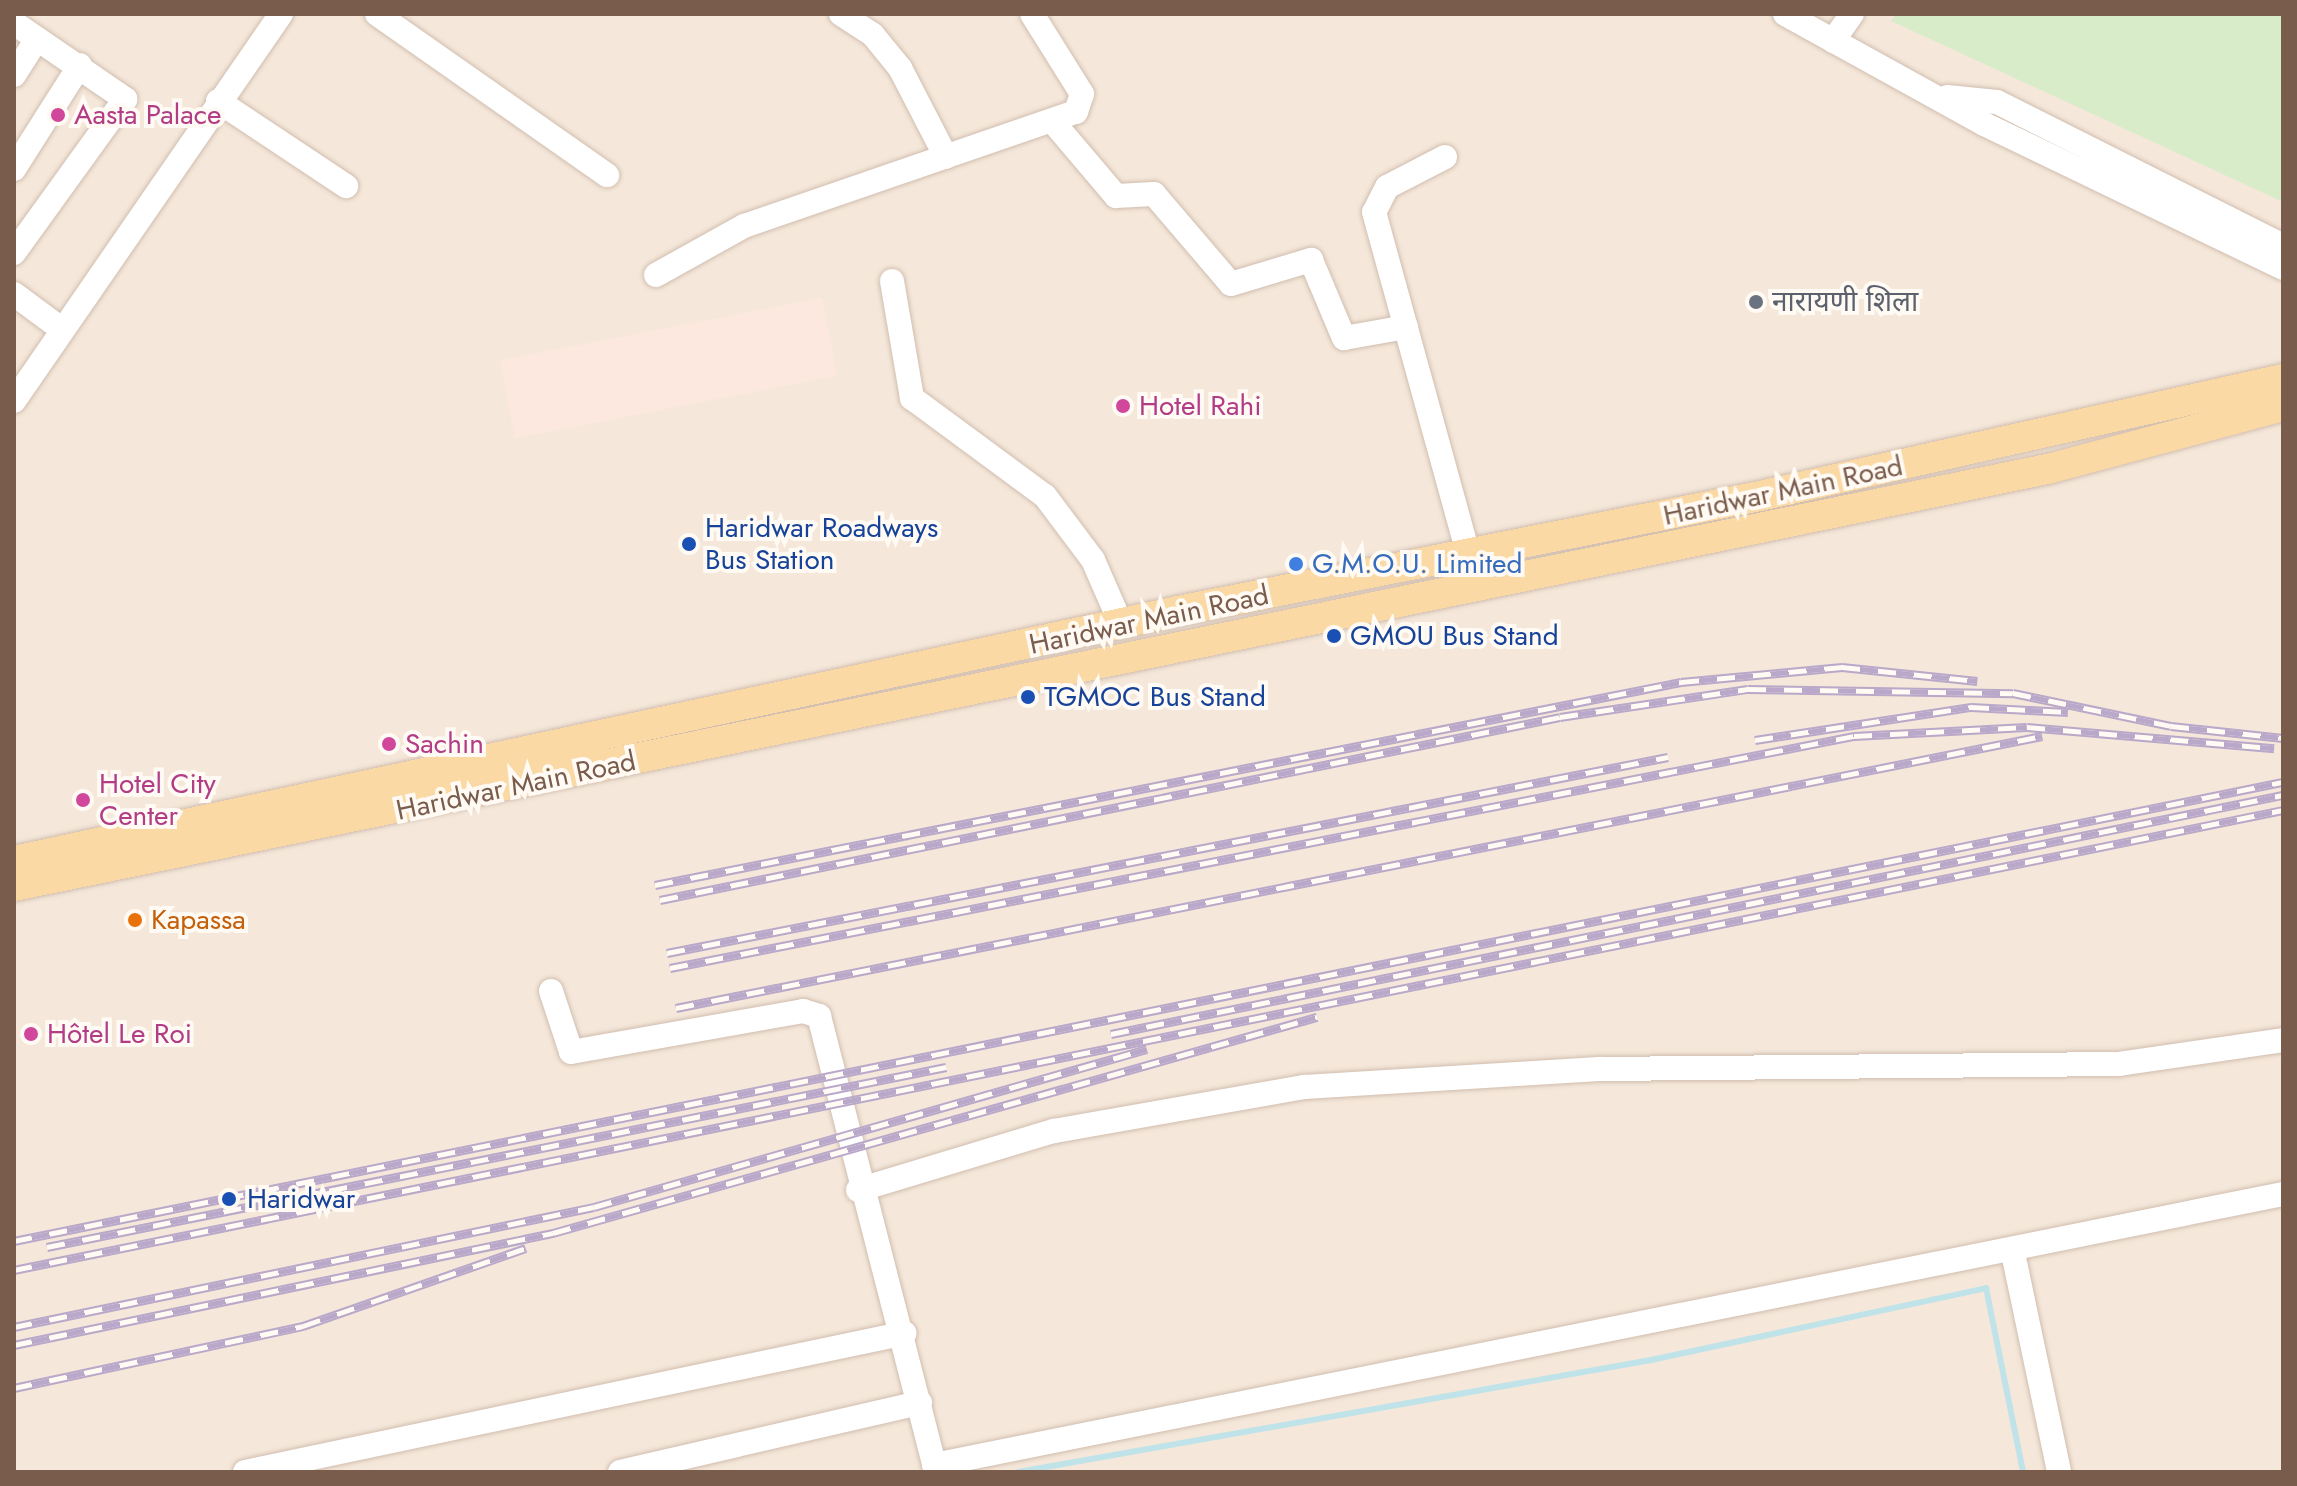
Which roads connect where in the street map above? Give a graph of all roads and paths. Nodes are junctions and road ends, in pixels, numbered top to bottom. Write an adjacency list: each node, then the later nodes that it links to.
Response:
1 (281, 14): 14 (street)
2 (377, 14): 19 (street)
3 (841, 14): 8 (street)
4 (1032, 14): 15 (street)
5 (1785, 14): 10 (street)
6 (1852, 14): 10 (street)
7 (14, 23): 9 (street)
8 (870, 24): 16 (street)
9 (37, 39): 11 (street); 12 (street)
10 (1833, 41): 13 (street)
11 (80, 65): 18 (street); 22 (street)
12 (14, 75)
13 (1945, 97): 21 (street); 23 (street)
14 (218, 101): 20 (street); 28 (street)
15 (1054, 123): 16 (street); 27 (street)
16 (946, 157): 24 (street)
17 (1445, 157): 27 (street)
18 (14, 169)
19 (607, 175)
20 (346, 186)
21 (2283, 246)
22 (14, 253)
23 (2283, 268)
24 (656, 275)
25 (892, 281): 35 (street)
26 (14, 294): 28 (street)
27 (1406, 327): 33 (street)
28 (60, 328): 30 (street)
29 (2283, 379): 32 (main road, Haridwar Main Road)
30 (14, 401)
31 (2283, 406): 34 (main road, Haridwar Main Road)
32 (1569, 535): 33 (main road, Haridwar Main Road); 34 (main road)
33 (1469, 556): 35 (main road, Haridwar Main Road)
34 (1576, 567): 36 (main road, Haridwar Main Road)
35 (1121, 624): 36 (main road, Haridwar Main Road)
36 (601, 754): 37 (main road, Haridwar Main Road); 38 (main road, Haridwar Main Road)
37 (14, 861)
38 (14, 886)
39 (551, 991): 41 (street)
40 (2283, 1040): 41 (street)
41 (858, 1190): 44 (street)
42 (2283, 1194): 43 (street)
43 (2013, 1253): 46 (street); 49 (street)
44 (905, 1333): 45 (street); 47 (street)
45 (920, 1403): 46 (street); 48 (street)
46 (935, 1469)
47 (245, 1472)
48 (620, 1472)
49 (2059, 1472)

